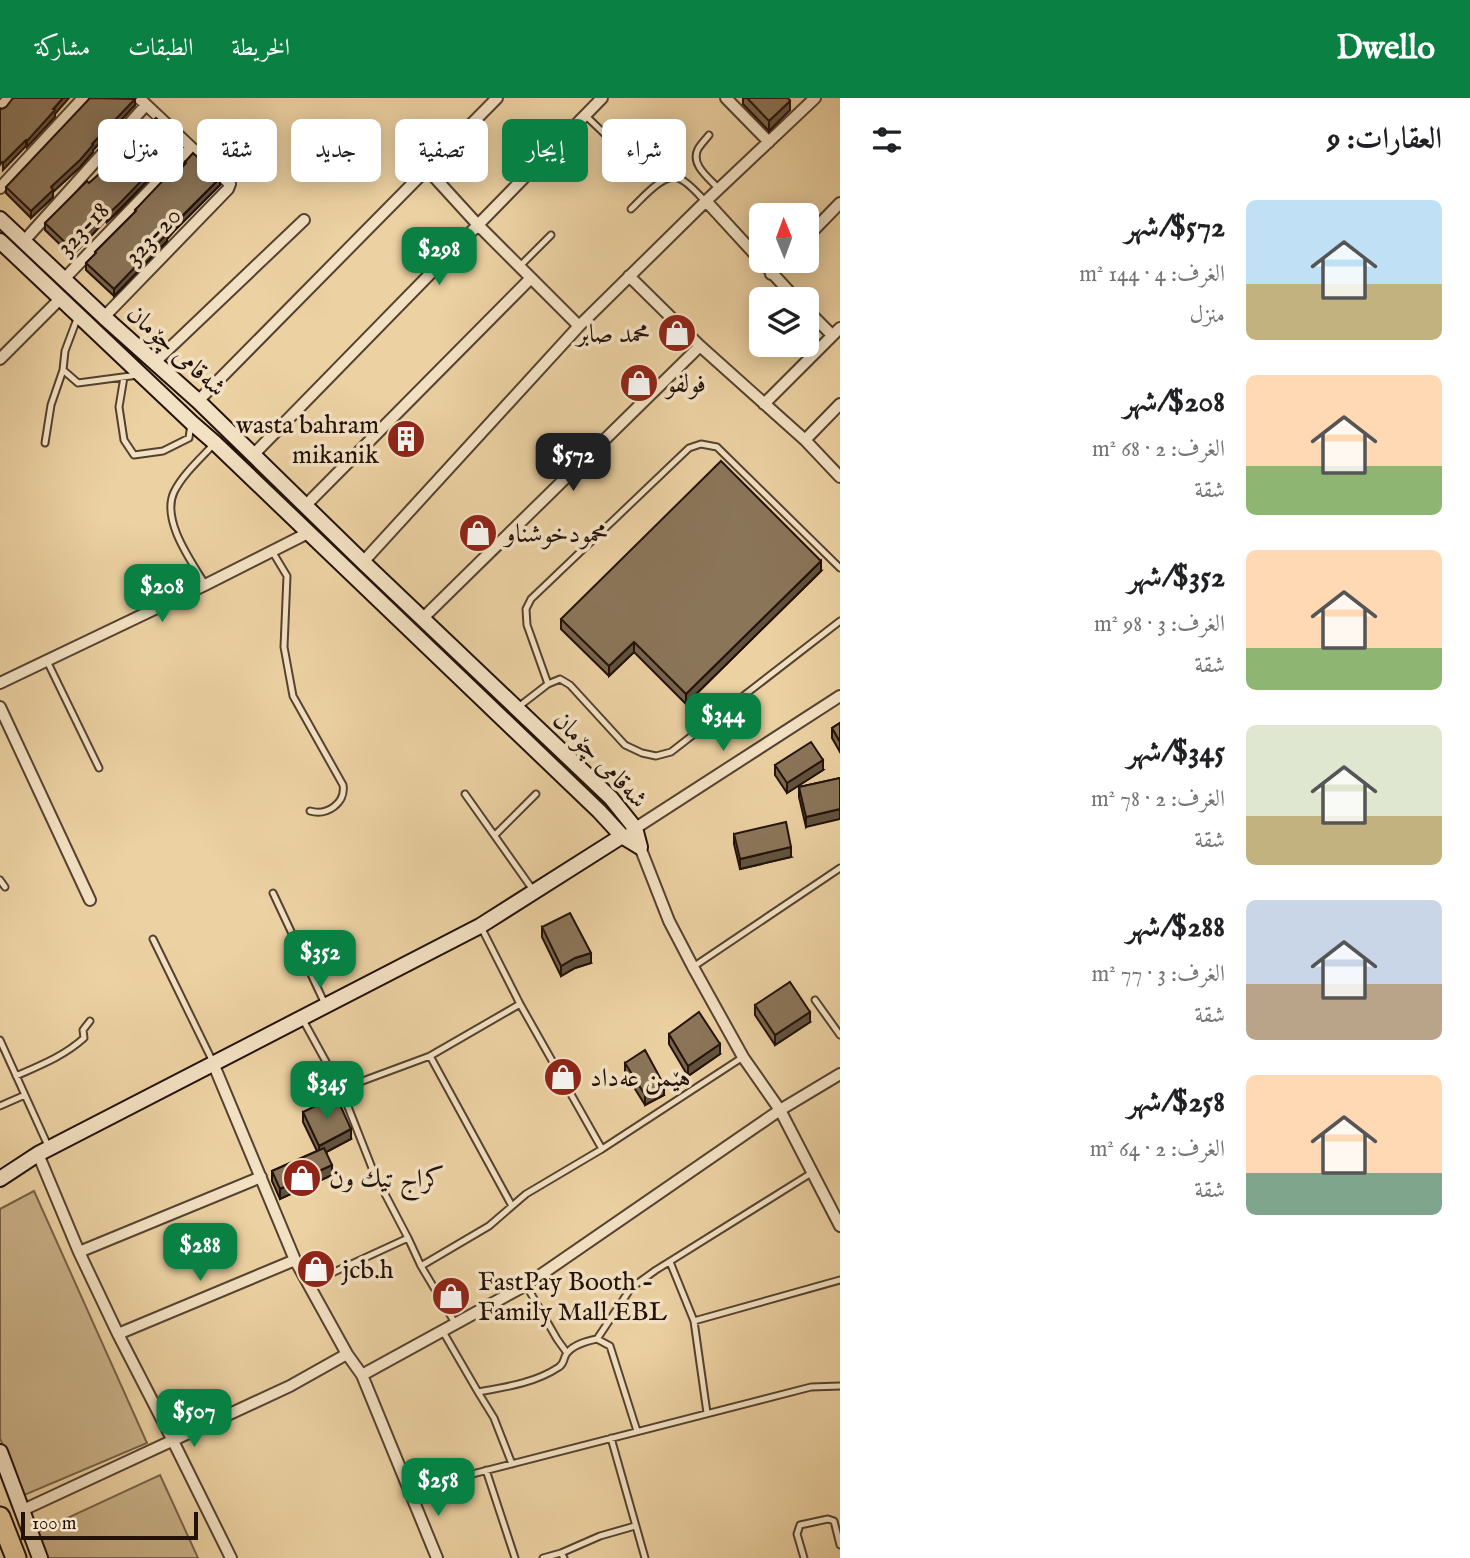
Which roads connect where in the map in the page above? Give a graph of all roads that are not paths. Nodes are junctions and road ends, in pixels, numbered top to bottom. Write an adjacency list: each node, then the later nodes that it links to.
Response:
1 (9, 98): 8 (street)
2 (83, 98): 17 (street)
3 (497, 98): 10 (street)
4 (602, 98): 9 (street)
5 (726, 98): 13 (street)
6 (815, 98): 13 (street)
7 (143, 101): 14 (street); 28 (street)
8 (0, 108)
9 (585, 115): 11 (lane); 24 (street)
10 (476, 119)
11 (602, 131)
12 (709, 135): 18 (lane)
13 (769, 142): 18 (street)
14 (191, 147): 33 (street, 323-18); 37 (street, 323-20)
15 (412, 182): 49 (street)
16 (439, 182): 24 (street)
17 (0, 188)
18 (719, 189): 19 (street)
19 (706, 201): 21 (lane); 30 (street); 31 (street)
20 (840, 204): 25 (street)
21 (631, 209)
22 (0, 219): 28 (street, شەقامی چۆمان)
23 (304, 220): 43 (street)
24 (478, 225): 29 (street); 56 (street)
25 (819, 225)
26 (551, 235): 29 (lane)
27 (0, 241): 35 (street, شەقامی چۆمان)
28 (24, 241): 33 (street, شەقامی چۆمان)
29 (519, 267): 32 (street)
30 (771, 274): 34 (street)
31 (629, 276): 39 (street); 41 (street)
32 (531, 278): 39 (street); 58 (street)
33 (64, 279): 37 (street, شەقامی چۆمان)
34 (784, 287)
35 (60, 299): 36 (street, شەقامی چۆمان); 42 (street)
36 (78, 316): 44 (lane); 45 (street, شەقامی چۆمان)
37 (104, 317): 43 (street, شەقامی چۆمان)
38 (819, 319): 40 (street)
39 (579, 326): 61 (street)
40 (836, 332): 50 (street)
41 (700, 346): 50 (street); 64 (street)
42 (0, 359)
43 (155, 362): 47 (street, شەقامی چۆمان)
44 (63, 370): 46 (lane); 54 (lane)
45 (142, 375): 46 (lane); 48 (street, شەقامی چۆمان)
46 (124, 377): 52 (lane)
47 (174, 380): 48 (street); 49 (street, شەقامی چۆمان)
48 (162, 393): 52 (street, شەقامی چۆمان)
49 (198, 401): 56 (street, شەقامی چۆمان)
50 (764, 404): 53 (street)
51 (840, 404): 53 (street)
52 (192, 423): 55 (street, شەقامی چۆمان)
53 (805, 440): 57 (street)
54 (45, 443)
55 (215, 443): 59 (street, شەقامی چۆمان); 63 (lane)
56 (254, 454): 58 (street, شەقامی چۆمان)
57 (840, 477)
58 (305, 506): 61 (street, شەقامی چۆمان)
59 (308, 533): 60 (street); 77 (street, شەقامی چۆمان)
60 (272, 551): 63 (street); 76 (lane)
61 (363, 562): 64 (street, شەقامی چۆمان)
62 (840, 568): 68 (lane)
63 (205, 585): 66 (street)
64 (423, 618): 71 (street, شەقامی چۆمان)
65 (840, 621): 68 (lane)
66 (47, 661): 67 (street); 72 (lane)
67 (2, 679)
68 (548, 684): 71 (lane)
69 (840, 696): 78 (street)
70 (0, 707): 87 (street)
71 (517, 708): 75 (street, شەقامی چۆمان)
72 (99, 768)
73 (465, 794): 79 (lane)
74 (536, 794): 79 (lane)
75 (611, 798): 77 (street); 78 (street, شەقامی چۆمان)
76 (310, 811)
77 (599, 811): 80 (street, شەقامی چۆمان)
78 (635, 828): 80 (street); 81 (street, شەقامی چۆمان)
79 (495, 835): 86 (lane)
80 (621, 836): 81 (street, شەقامی چۆمان); 86 (street)
81 (640, 848): 90 (street)
82 (840, 868): 90 (lane)
83 (0, 880): 84 (lane)
84 (5, 887)
85 (273, 893): 93 (lane)
86 (534, 893): 88 (street)
87 (90, 900)
88 (480, 926): 92 (lane); 93 (street)
89 (153, 939): 100 (lane)
90 (693, 967): 99 (street)
91 (815, 1000): 96 (lane)
92 (520, 1004): 98 (lane); 107 (lane)
93 (327, 1006): 94 (street)
94 (302, 1018): 100 (street); 103 (lane)
95 (90, 1021): 102 (lane)
96 (840, 1035)
97 (0, 1040): 102 (lane)
98 (430, 1056): 103 (lane); 113 (lane)
99 (743, 1057): 106 (street); 107 (lane)
100 (213, 1063): 108 (street); 111 (street)
101 (840, 1074): 106 (street)
102 (16, 1076): 104 (lane)
103 (341, 1089): 115 (lane)
104 (25, 1095): 105 (lane); 108 (lane)
105 (0, 1106)
106 (780, 1110): 110 (street); 122 (street)
107 (602, 1149): 113 (lane)
108 (38, 1154): 109 (street); 112 (street); 116 (street)
109 (0, 1172)
110 (813, 1172): 114 (street); 118 (lane)
111 (261, 1177): 116 (street); 117 (street)
112 (0, 1179)
113 (512, 1206): 119 (lane)
114 (840, 1226)
115 (408, 1238): 119 (lane); 121 (lane)
116 (79, 1252): 126 (street)
117 (295, 1260): 121 (street); 126 (street)
118 (670, 1262): 123 (lane); 127 (lane)
119 (421, 1266): 124 (lane)
120 (840, 1280): 123 (lane)
121 (309, 1284): 129 (street)
122 (526, 1285): 124 (street); 128 (lane)
123 (694, 1321): 133 (lane)
124 (455, 1323): 125 (street)
125 (442, 1330): 130 (street); 132 (lane)
126 (118, 1334): 136 (street)
127 (597, 1339): 128 (lane); 134 (lane)
128 (567, 1353): 132 (lane)
129 (347, 1354): 130 (street); 136 (street)
130 (362, 1375): 140 (street)
131 (840, 1386): 133 (lane)
132 (478, 1392): 138 (lane)
133 (707, 1413): 134 (lane)
134 (637, 1432): 135 (lane)
135 (611, 1438): 138 (lane); 143 (lane)
136 (173, 1441): 141 (street); 148 (street)
137 (0, 1452): 141 (street)
138 (512, 1464): 139 (lane)
139 (486, 1471): 140 (lane); 150 (lane)
140 (410, 1490): 149 (street)
141 (23, 1510): 147 (street)
142 (0, 1517): 146 (highway)
143 (635, 1526): 145 (lane); 152 (lane)
144 (840, 1545): 153 (lane)
145 (563, 1555): 151 (lane)
146 (16, 1558)
147 (40, 1558)
148 (231, 1558)
149 (437, 1558)
150 (515, 1558)
151 (543, 1558)
152 (645, 1558)
153 (804, 1558)

